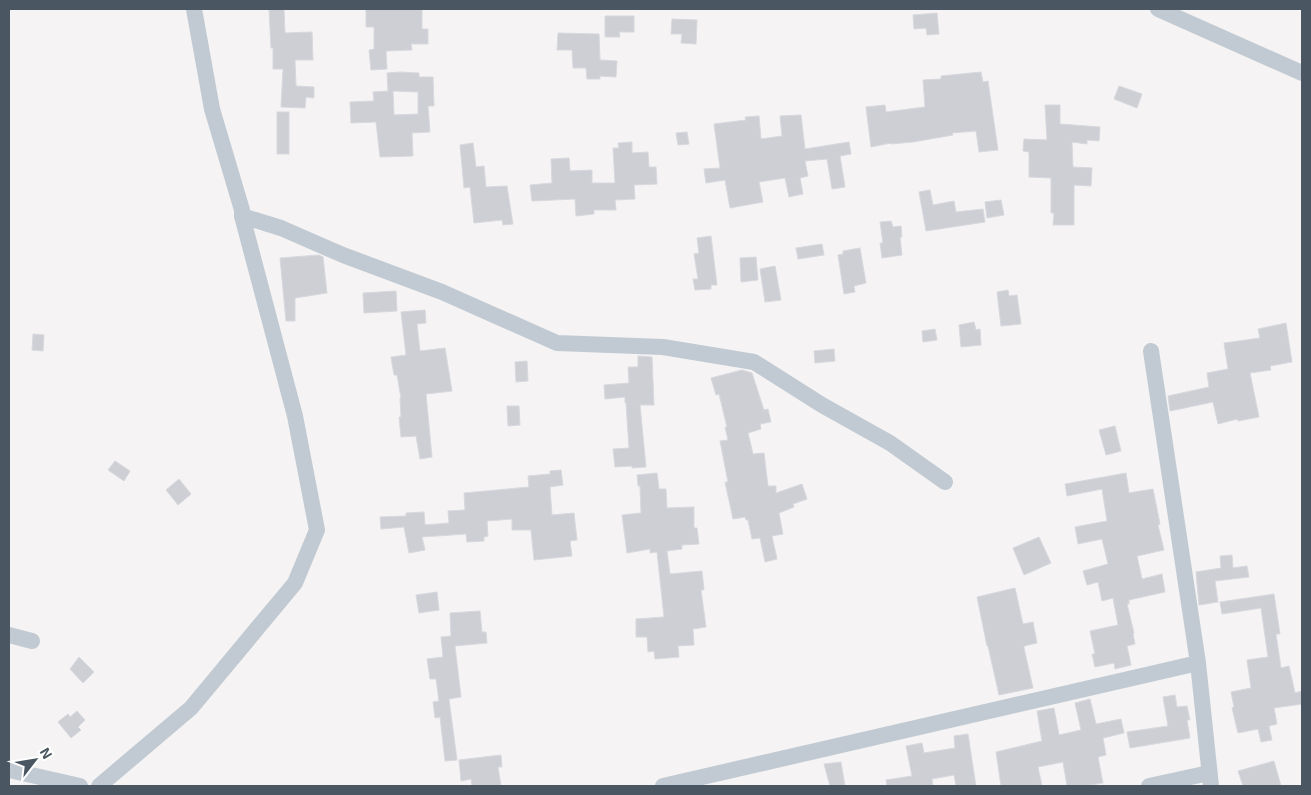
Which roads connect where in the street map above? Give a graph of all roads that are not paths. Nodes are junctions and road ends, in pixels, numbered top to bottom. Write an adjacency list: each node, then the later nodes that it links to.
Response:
1 (194, 9): 4 (street)
2 (1158, 9): 3 (street)
3 (1302, 73)
4 (242, 216): 6 (street); 13 (street)
5 (1151, 351): 9 (street)
6 (945, 482)
7 (9, 635): 8 (street)
8 (32, 641)
9 (1198, 663): 11 (street); 14 (street)
10 (9, 770): 12 (street)
11 (1210, 780): 15 (street)
12 (80, 786)
13 (99, 786)
14 (663, 786)
15 (1149, 786)

